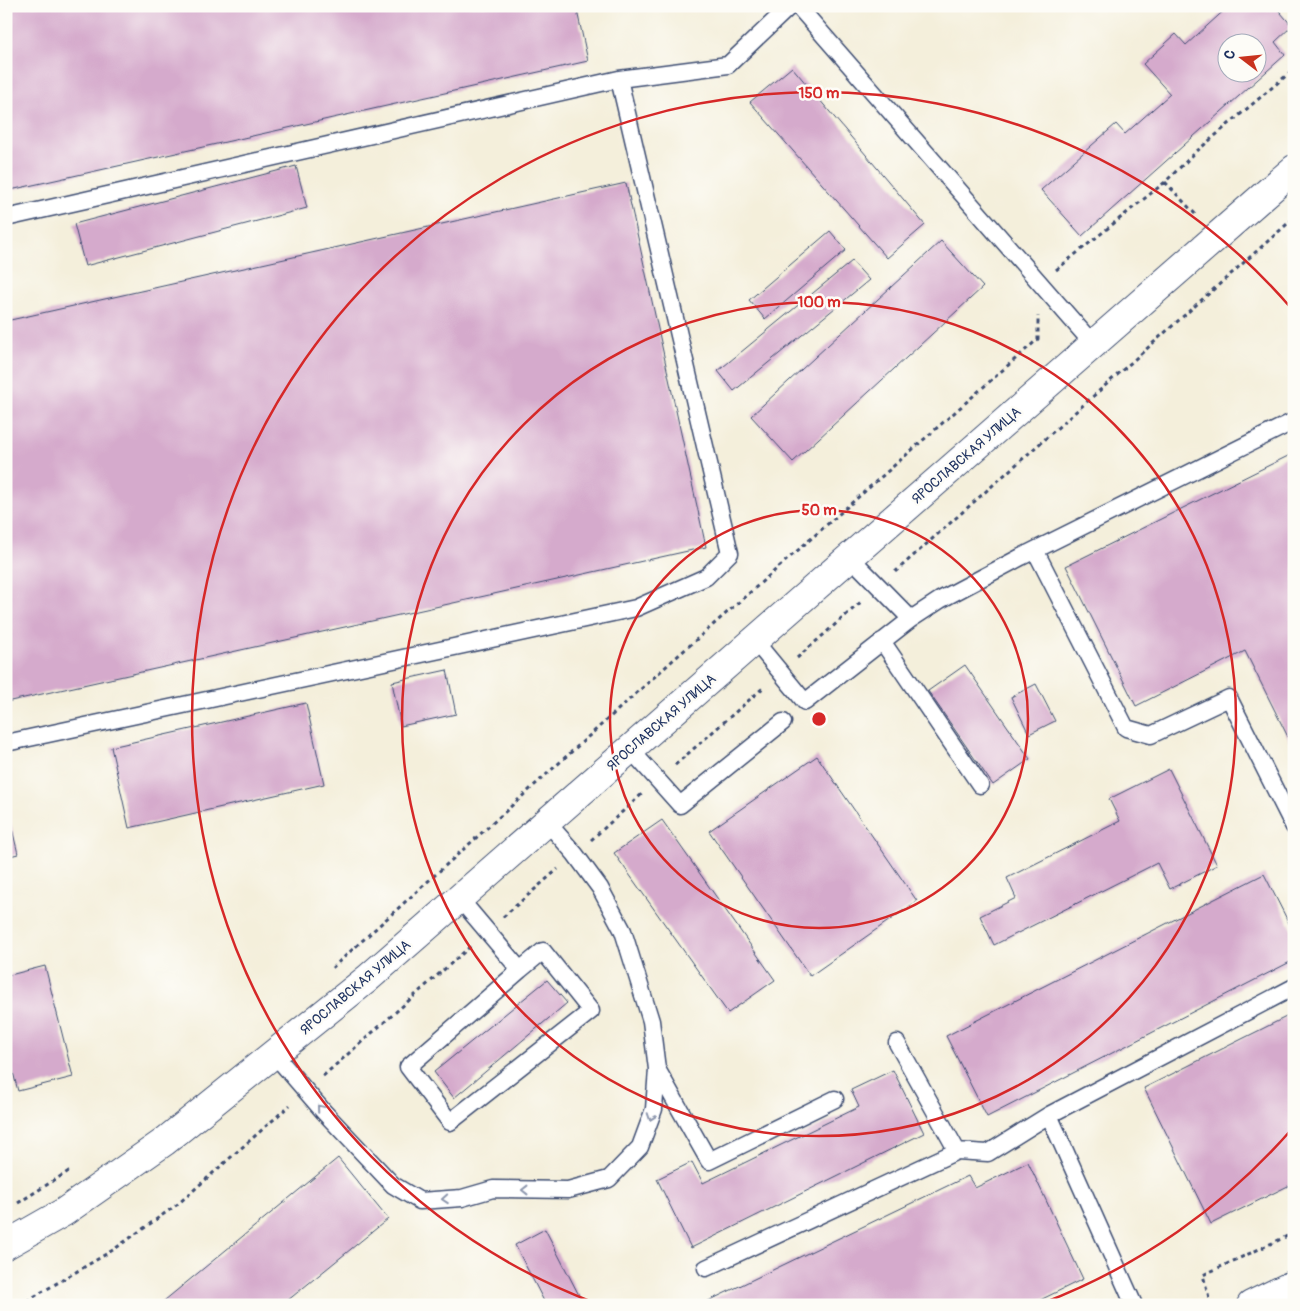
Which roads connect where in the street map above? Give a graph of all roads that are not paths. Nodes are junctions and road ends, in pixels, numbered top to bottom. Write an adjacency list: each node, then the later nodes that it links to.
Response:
1 (790, 6): 3 (lane)
2 (798, 6): 6 (lane)
3 (619, 79): 5 (lane); 14 (lane)
4 (1294, 169): 6 (street, ЯРОСЛАВСКАЯ УЛИЦА)
5 (6, 218)
6 (1093, 344): 9 (street, ЯРОСЛАВСКАЯ УЛИЦА)
7 (1294, 421): 8 (lane)
8 (1035, 550): 10 (lane); 18 (lane)
9 (850, 557): 10 (lane); 11 (street, ЯРОСЛАВСКАЯ УЛИЦА)
10 (911, 619): 12 (lane)
11 (754, 640): 12 (lane); 15 (street, ЯРОСЛАВСКАЯ УЛИЦА)
12 (882, 641): 16 (lane)
13 (783, 722): 15 (lane)
14 (6, 743)
15 (630, 749): 17 (street, ЯРОСЛАВСКАЯ УЛИЦА)
16 (980, 784)
17 (546, 822): 19 (street, ЯРОСЛАВСКАЯ УЛИЦА); 24 (lane)
18 (1294, 827)
19 (459, 898): 20 (lane); 23 (street, ЯРОСЛАВСКАЯ УЛИЦА)
20 (520, 970): 20 (lane)
21 (1294, 987): 26 (lane)
22 (897, 1043): 27 (lane)
23 (274, 1054): 24 (lane, one-way to 23); 28 (street, ЯРОСЛАВСКАЯ УЛИЦА)
24 (656, 1069): 25 (lane)
25 (835, 1099)
26 (1049, 1115): 27 (lane); 31 (lane)
27 (957, 1151): 29 (lane)
28 (6, 1245)
29 (706, 1268)
30 (1294, 1284): 32 (street)
31 (1134, 1305)
32 (1251, 1305)

